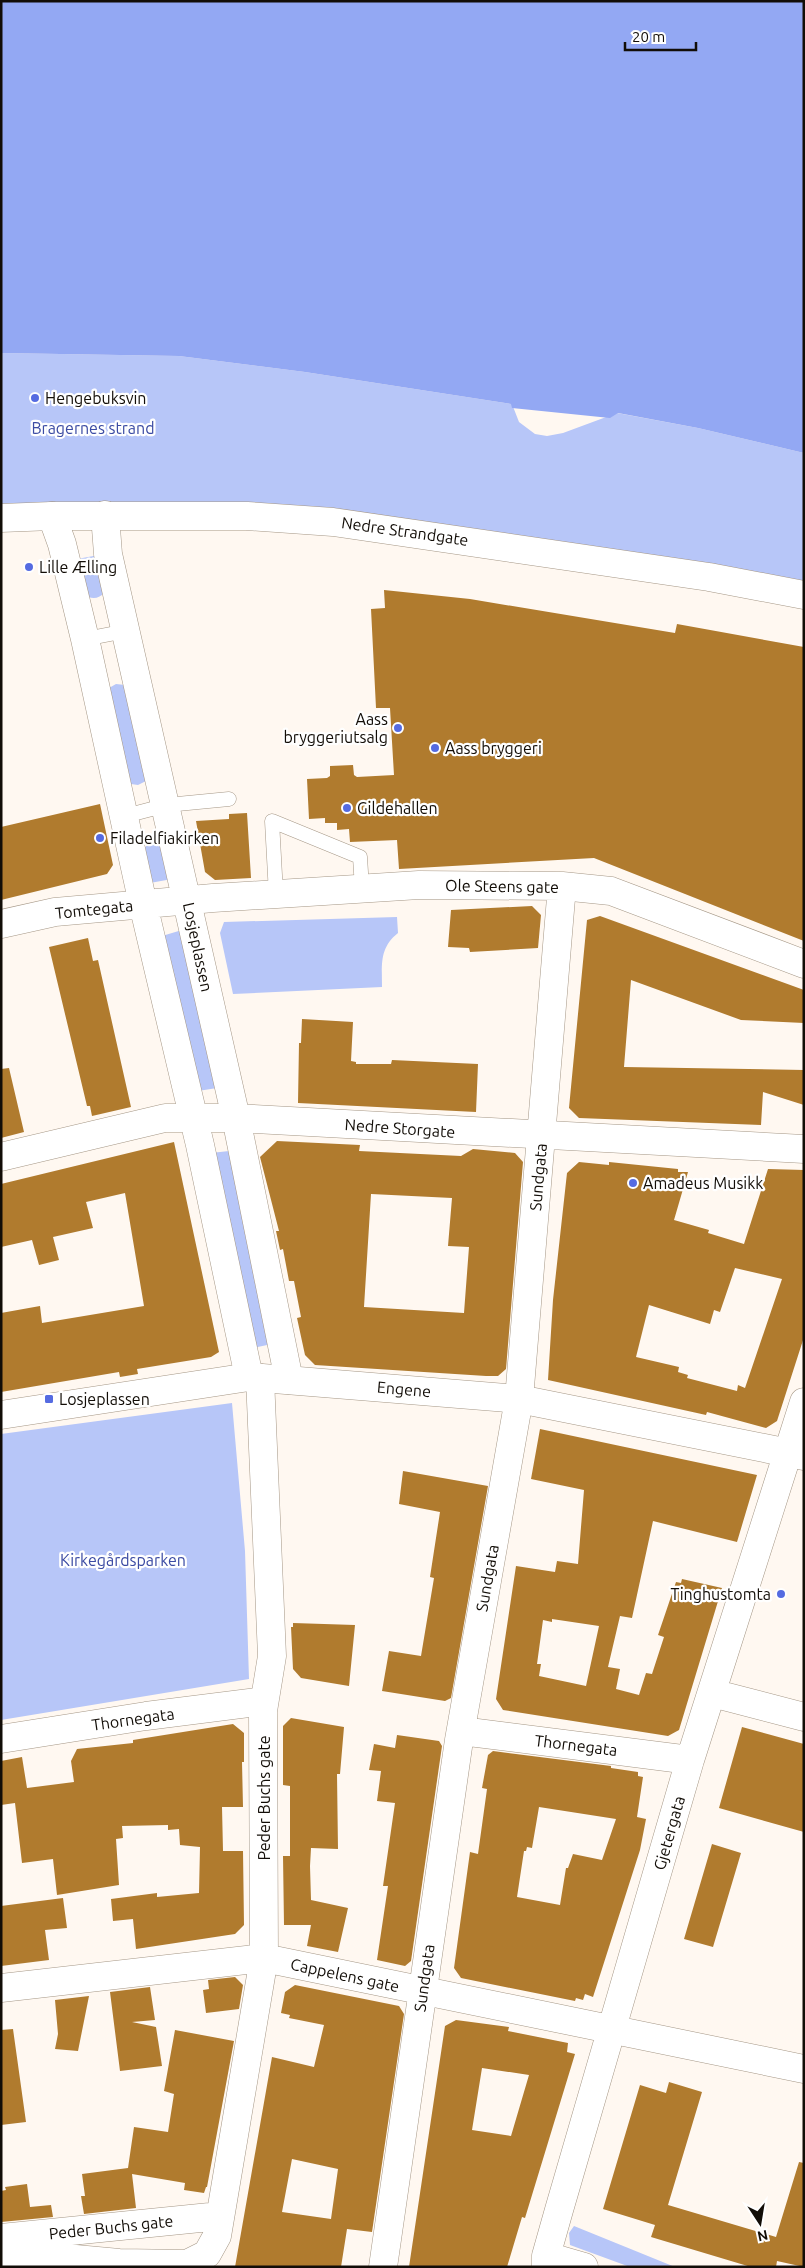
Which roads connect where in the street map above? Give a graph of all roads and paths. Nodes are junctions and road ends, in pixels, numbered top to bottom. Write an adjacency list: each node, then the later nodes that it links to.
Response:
1 (105, 515): 2 (street, Nedre Strandgate); 4 (street, Nedre Strandgate); 5 (street, Losjeplassen)
2 (52, 516): 3 (street, Nedre Strandgate); 6 (street)
3 (1, 518)
4 (804, 595)
5 (126, 631): 6 (lane); 8 (street, Losjeplassen)
6 (85, 639): 9 (street)
7 (229, 799): 8 (lane)
8 (167, 805): 9 (lane); 13 (street, Losjeplassen)
9 (125, 816): 14 (street)
10 (562, 886): 11 (street, Ole Steens gate); 16 (street, Ole Steens gate); 19 (street, Sundgata)
11 (362, 888): 12 (street, Ole Steens gate); 12 (lane)
12 (276, 894): 13 (street, Ole Steens gate)
13 (188, 901): 14 (street, Tomtegata); 17 (street, Losjeplassen)
14 (143, 904): 15 (street, Tomtegata); 18 (street)
15 (1, 924)
16 (804, 964)
17 (236, 1118): 18 (street, Nedre Storgate); 19 (street, Nedre Storgate); 23 (street, Losjeplassen)
18 (194, 1119): 21 (street, Nedre Storgate); 22 (street)
19 (542, 1136): 20 (street, Nedre Storgate); 24 (street, Sundgata)
20 (804, 1150)
21 (1, 1157)
22 (255, 1378): 23 (street, Engene); 26 (street, Engene); 29 (street, Peder Buchs gate)
23 (289, 1380): 24 (street, Engene)
24 (518, 1399): 27 (street, Engene); 31 (street, Sundgata)
25 (804, 1402): 27 (street, Gjetergata)
26 (1, 1415)
27 (796, 1454): 28 (street, Gjetergata)
28 (712, 1693): 30 (street); 33 (street, Gjetergata)
29 (264, 1701): 32 (street, Thornegata); 34 (street, Peder Buchs gate)
30 (804, 1717)
31 (460, 1731): 33 (street, Thornegata); 36 (street, Sundgata)
32 (1, 1739)
33 (690, 1760): 37 (street, Gjetergata)
34 (264, 1958): 35 (street, Cappelens gate); 36 (street, Cappelens gate); 39 (street, Peder Buchs gate)
35 (1, 1988)
36 (422, 1992): 37 (street, Cappelens gate); 43 (street, Sundgata)
37 (612, 2028): 38 (street, Cappelens gate); 41 (street, Gjetergata)
38 (804, 2069)
39 (220, 2216): 40 (street, Peder Buchs gate); 42 (street, Peder Buchs gate)
40 (1, 2238)
41 (546, 2261): 44 (street)
42 (1, 2263)
43 (383, 2267)
44 (584, 2267)

